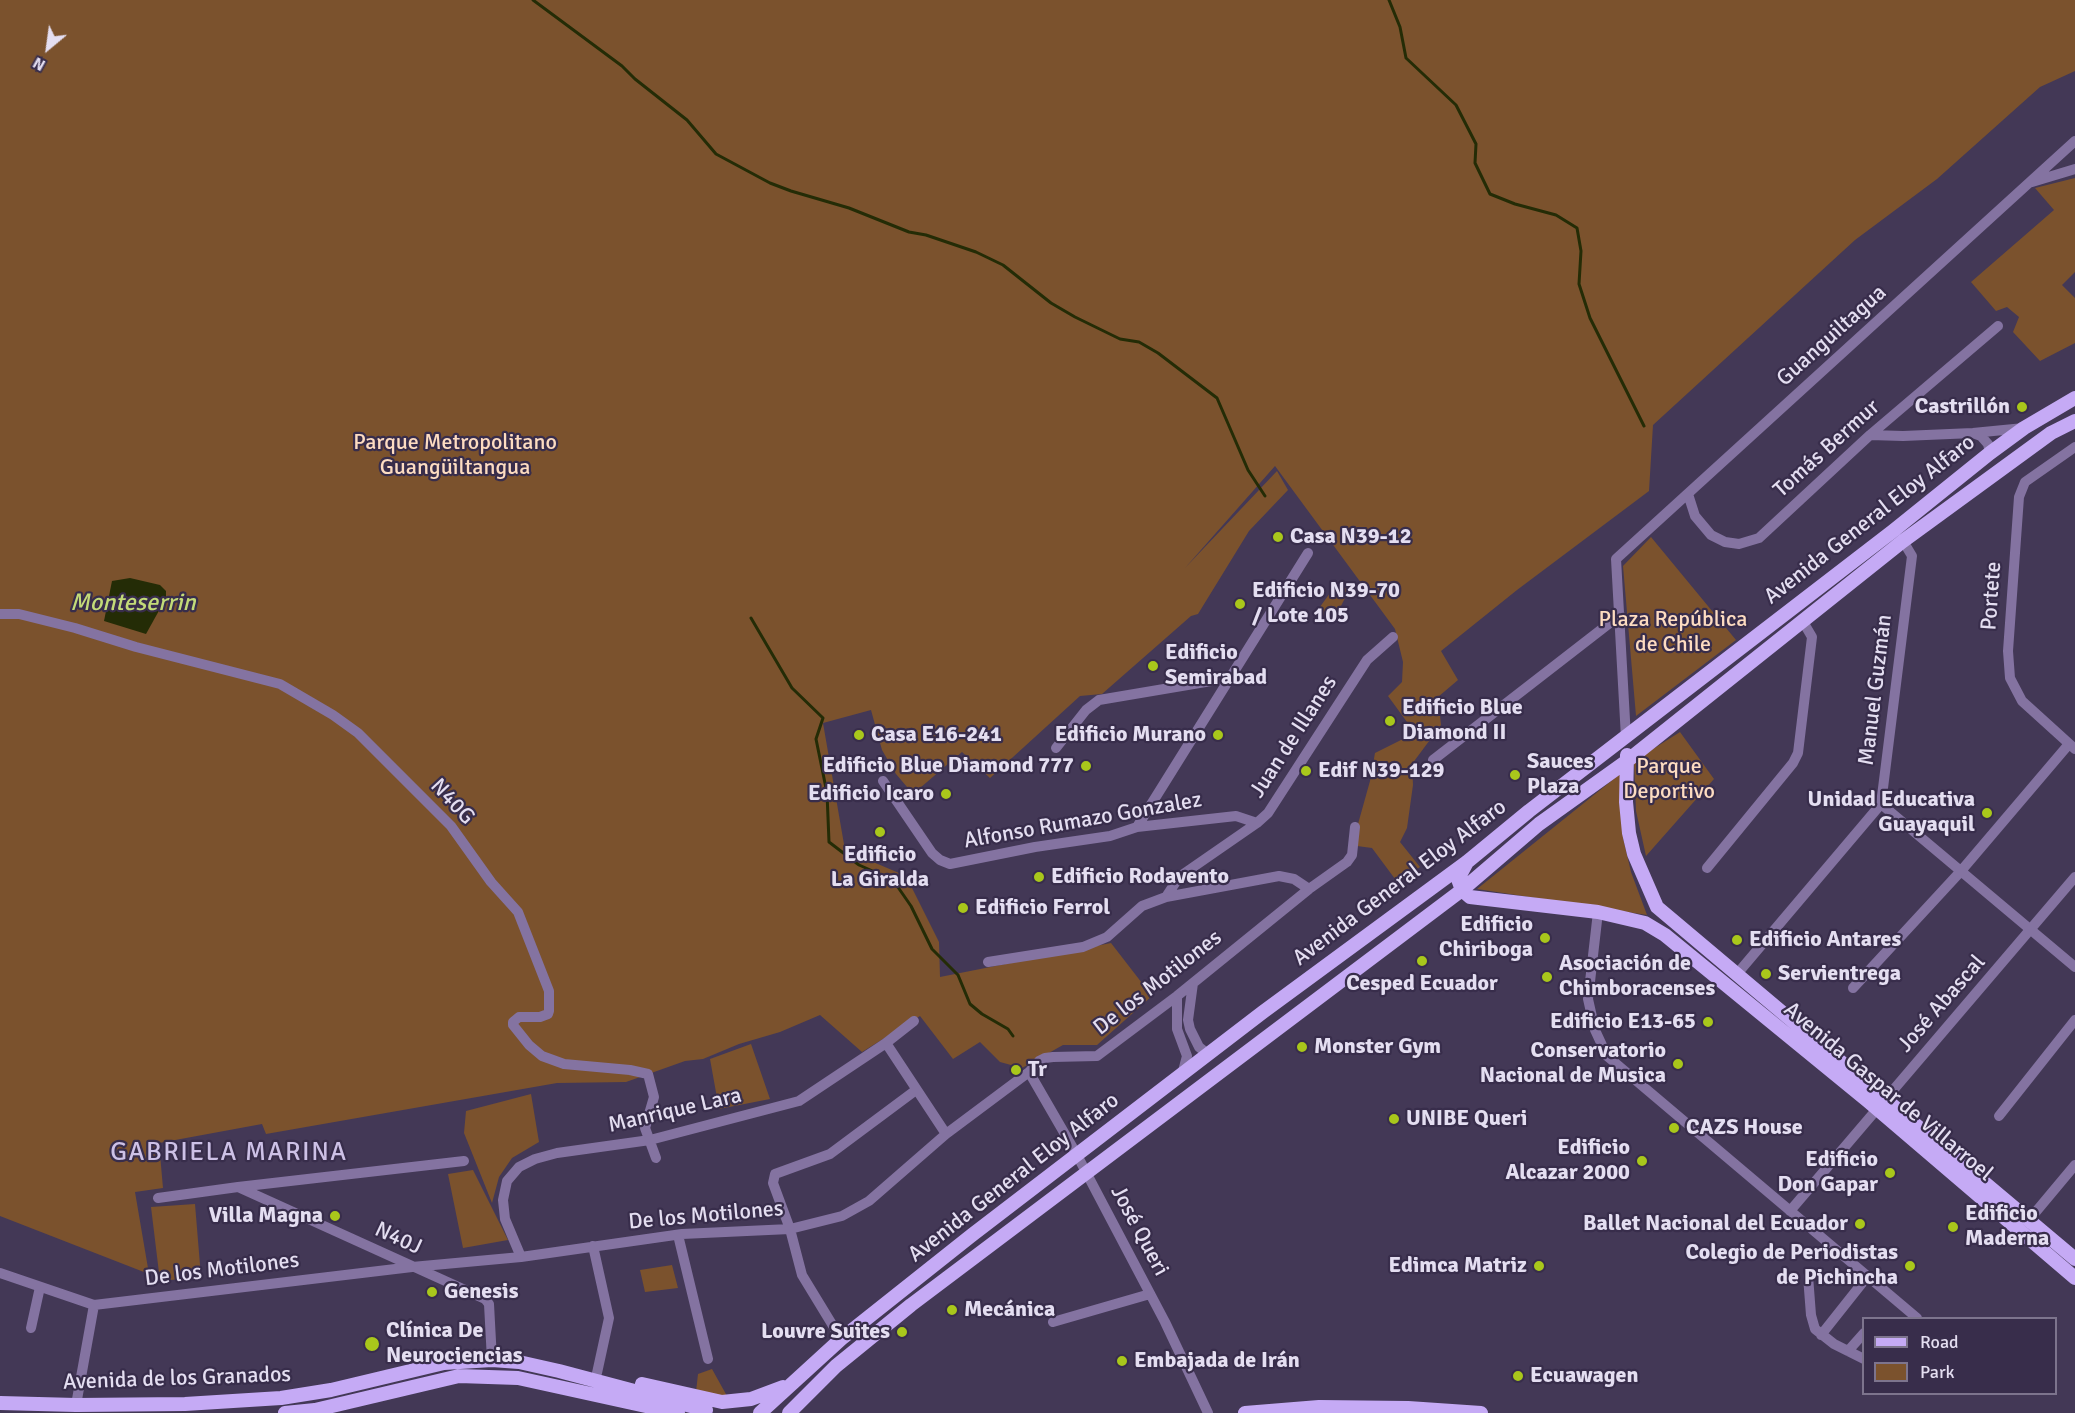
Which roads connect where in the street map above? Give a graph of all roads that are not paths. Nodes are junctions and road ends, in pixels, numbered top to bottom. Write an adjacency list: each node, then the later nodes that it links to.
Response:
1 (2075, 141): 3 (street, Guanguiltagua)
2 (2075, 169): 3 (street)
3 (2029, 183): 12 (street, Guanguiltagua)
4 (1998, 326): 9 (street, Tomás Bermur)
5 (2075, 398): 7 (main road, Avenida General Eloy Alfaro)
6 (2075, 421): 13 (main road, Avenida General Eloy Alfaro)
7 (2024, 428): 8 (street); 11 (main road, Avenida General Eloy Alfaro)
8 (1973, 433): 9 (street); 11 (street)
9 (1870, 435): 12 (street, Tomás Bermur)
10 (2075, 447): 21 (street, Portete)
11 (1990, 453): 20 (main road, Avenida General Eloy Alfaro)
12 (1688, 494): 16 (street, Guanguiltagua)
13 (1903, 541): 17 (main road, Avenida General Eloy Alfaro); 26 (street, Manuel Guzmán)
14 (1308, 553): 19 (street)
15 (0, 614): 59 (street, N40G)
16 (1620, 615): 20 (street); 23 (street)
17 (1802, 620): 24 (main road, Avenida General Eloy Alfaro); 31 (street)
18 (1393, 637): 27 (street, Juan de Illanes)
19 (1229, 678): 22 (street); 28 (street)
20 (1626, 738): 24 (main road, Avenida Gaspar de Villarroel); 30 (main road, Avenida General Eloy Alfaro)
21 (2072, 747): 32 (street)
22 (1056, 748)
23 (1433, 760)
24 (1627, 761): 35 (main road, Avenida General Eloy Alfaro); 37 (main road, Avenida Gaspar de Villarroel)
25 (883, 781): 28 (street, Alfonso Rumazo Gonzalez)
26 (1881, 804): 32 (street); 45 (street)
27 (1257, 824): 28 (street, Alfonso Rumazo Gonzalez); 36 (street, Juan de Illanes)
28 (1137, 827)
29 (1355, 827): 34 (street, De los Motilones)
30 (1467, 862): 35 (main road); 52 (main road, Avenida General Eloy Alfaro)
31 (1707, 868)
32 (1961, 872): 41 (street); 47 (street)
33 (2075, 877): 41 (street, José Abascal)
34 (1309, 889): 36 (street); 46 (street, De los Motilones)
35 (1462, 890): 38 (main road, Avenida Gaspar de Villarroel); 64 (main road, Avenida General Eloy Alfaro)
36 (1166, 897): 43 (street, Juan de Illanes)
37 (1657, 907): 39 (main road); 40 (main road, Avenida Gaspar de Villarroel)
38 (1598, 912): 39 (main road, Avenida Gaspar de Villarroel); 67 (street)
39 (1645, 923): 42 (main road, Avenida Gaspar de Villarroel)
40 (1675, 923): 42 (main road); 45 (main road, Avenida Gaspar de Villarroel)
41 (2031, 930): 44 (street); 56 (street, José Abascal)
42 (1665, 934): 56 (main road, Avenida Gaspar de Villarroel)
43 (988, 962)
44 (2075, 967)
45 (1737, 974): 56 (main road, Avenida Gaspar de Villarroel)
46 (1193, 983): 48 (street, De los Motilones); 52 (street)
47 (1853, 988)
48 (1177, 996): 53 (street, De los Motilones); 54 (street)
49 (2075, 1020): 57 (street)
50 (914, 1021): 51 (street, Manrique Lara)
51 (886, 1043): 55 (street); 59 (street, Manrique Lara)
52 (1209, 1055): 54 (main road, Avenida General Eloy Alfaro)
53 (1029, 1072): 58 (street, De los Motilones); 60 (street, José Queri)
54 (1182, 1075): 60 (main road, Avenida General Eloy Alfaro)
55 (916, 1090): 58 (street); 69 (street)
56 (1881, 1104): 67 (street, José Abascal); 68 (main road, Avenida Gaspar de Villarroel); 80 (main road, Avenida Gaspar de Villarroel)
57 (2000, 1116)
58 (946, 1134): 69 (street, De los Motilones)
59 (650, 1140): 61 (street); 74 (street, Manrique Lara)
60 (1077, 1155): 64 (street, José Queri); 71 (main road, Avenida General Eloy Alfaro)
61 (656, 1158)
62 (464, 1161): 65 (street)
63 (2075, 1165): 68 (street)
64 (1086, 1173): 73 (main road, Avenida General Eloy Alfaro); 82 (street, José Queri)
65 (238, 1187): 66 (street); 76 (street, N40J)
66 (158, 1198)
67 (1790, 1211): 79 (street)
68 (2029, 1220): 75 (main road, Avenida Gaspar de Villarroel)
69 (790, 1229): 70 (street, De los Motilones); 89 (street)
70 (678, 1235): 72 (street, De los Motilones); 92 (street)
71 (972, 1235): 73 (main road); 89 (main road, Avenida General Eloy Alfaro)
72 (594, 1246): 74 (street, De los Motilones); 94 (street)
73 (985, 1250): 96 (main road, Avenida General Eloy Alfaro)
74 (521, 1257): 76 (street, De los Motilones)
75 (2075, 1259)
76 (412, 1267): 83 (street, De los Motilones); 93 (street, N40J)
77 (0, 1273): 81 (street, De los Motilones)
78 (1808, 1276): 88 (street)
79 (1867, 1277): 84 (street); 88 (street)
80 (2075, 1278)
81 (40, 1287): 83 (street, De los Motilones); 86 (street)
82 (1150, 1294): 85 (street); 106 (street, José Queri)
83 (94, 1305): 98 (street)
84 (1916, 1317)
85 (1053, 1322)
86 (31, 1328)
87 (1862, 1334): 90 (street)
88 (1821, 1335): 90 (street)
89 (841, 1339): 95 (main road, Avenida General Eloy Alfaro)
90 (1848, 1351): 91 (street)
91 (1862, 1358)
92 (708, 1359)
93 (497, 1360): 94 (main road); 98 (main road, Avenida de los Granados); 99 (main road, Avenida de los Granados)
94 (597, 1373): 95 (main road)
95 (800, 1376): 103 (main road, Avenida General Eloy Alfaro)
96 (801, 1400): 104 (main road, Avenida General Eloy Alfaro); 105 (main road)
97 (0, 1403): 98 (main road, Avenida de los Granados)
98 (76, 1405)
99 (706, 1410)
100 (1408, 1410): 107 (main road); 108 (main road)
101 (285, 1413): 102 (main road, Avenida de los Granados)
102 (678, 1413)
103 (760, 1413)
104 (789, 1413)
105 (794, 1413)
106 (1208, 1413)
107 (1245, 1413)
108 (1481, 1413)

